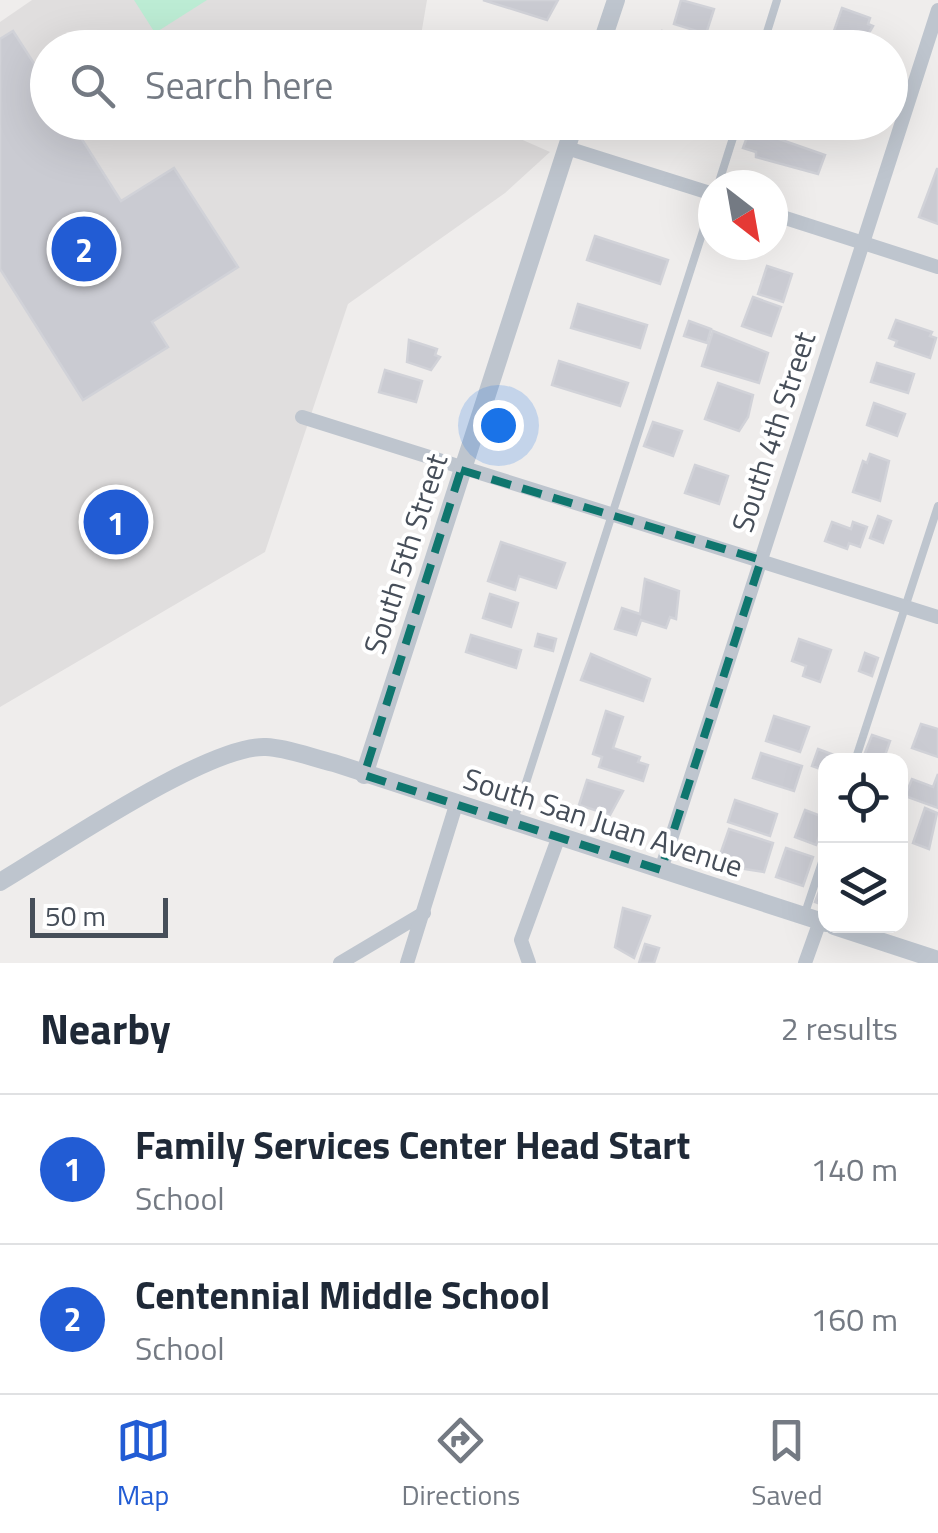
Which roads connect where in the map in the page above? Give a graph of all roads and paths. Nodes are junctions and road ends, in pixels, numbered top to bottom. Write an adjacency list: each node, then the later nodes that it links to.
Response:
1 (616, 0): 4 (street)
2 (777, 0): 5 (lane)
3 (938, 10): 6 (street, South 4th Street)
4 (606, 30)
5 (768, 30)
6 (908, 103)
7 (569, 140): 10 (street, South 5th Street)
8 (732, 140): 11 (lane)
9 (896, 140): 14 (street, South 4th Street)
10 (567, 148): 12 (street); 18 (street, South 5th Street)
11 (723, 170)
12 (698, 192)
13 (788, 219): 14 (street)
14 (863, 243): 16 (street); 21 (street, South 4th Street)
15 (698, 244): 20 (lane)
16 (938, 267)
17 (302, 417): 18 (street)
18 (461, 470): 20 (street); 25 (street, South 5th Street)
19 (938, 506): 22 (lane)
20 (613, 513): 21 (street); 27 (lane)
21 (761, 560): 22 (street); 29 (street, South 4th Street)
22 (905, 606): 23 (street); 24 (lane)
23 (938, 617)
24 (857, 753)
25 (364, 774): 26 (street, South San Juan Avenue); 30 (street, South San Juan Avenue)
26 (456, 805): 27 (street, South San Juan Avenue); 31 (street)
27 (514, 820): 28 (street, South San Juan Avenue)
28 (560, 836): 29 (street, South San Juan Avenue); 38 (street)
29 (661, 870): 32 (street, South San Juan Avenue)
30 (0, 882)
31 (424, 912): 36 (street); 37 (street)
32 (818, 920)
33 (818, 929): 39 (street)
34 (857, 933): 35 (street, South San Juan Avenue)
35 (938, 960)
36 (340, 963)
37 (407, 963)
38 (530, 963)
39 (805, 963)

